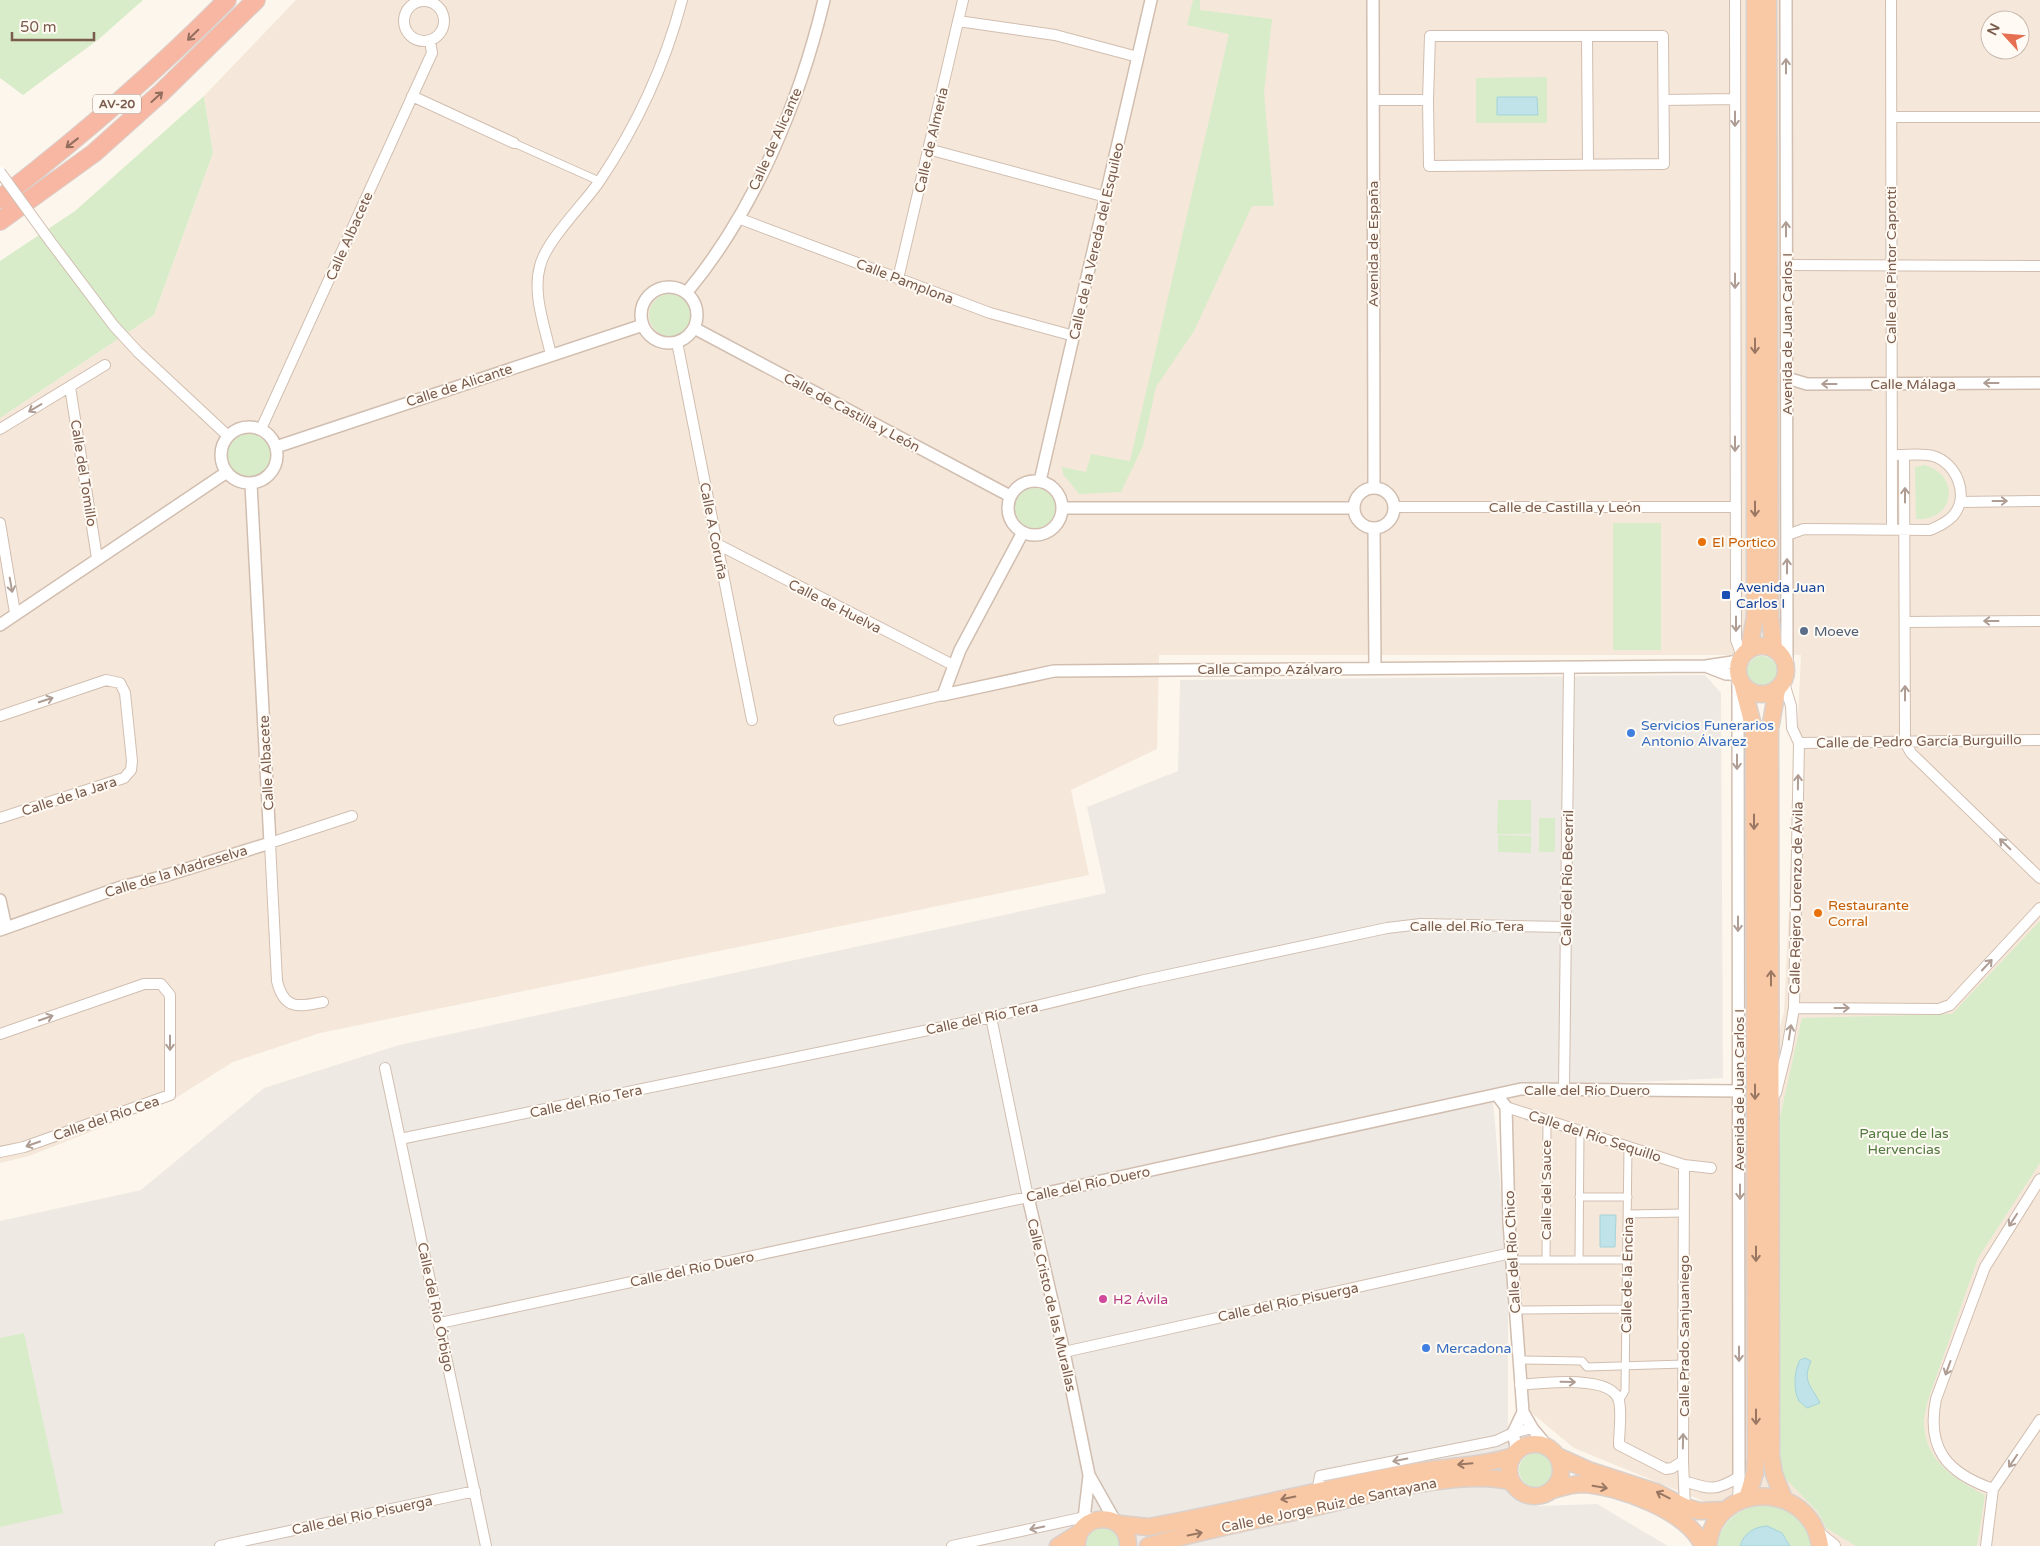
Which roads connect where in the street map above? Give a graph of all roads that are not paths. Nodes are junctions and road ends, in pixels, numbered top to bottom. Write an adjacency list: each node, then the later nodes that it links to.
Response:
1 (227, 0): 30 (highway, AV-20, one-way to 30)
2 (256, 0): 32 (highway, AV-20, one-way to 2)
3 (682, 0): 28 (street)
4 (824, 0): 31 (street, Calle de Alicante)
5 (963, 0): 13 (street, Calle de Almería)
6 (1151, 0): 16 (street, Calle de la Vereda del Esquileo)
7 (1373, 0): 19 (street, Avenida de España)
8 (1735, 0): 18 (street, Avenida de Juan Carlos I)
9 (1755, 0): 83 (highway, Avenida de Juan Carlos I, one-way to 83)
10 (1768, 0): 79 (highway, Avenida de Juan Carlos I)
11 (1786, 0): 33 (street, Avenida de Juan Carlos I, one-way to 11)
12 (1891, 0): 22 (street, Calle del Pintor Caprotti)
13 (958, 22): 16 (street); 25 (street, Calle de Almería)
14 (1587, 37): 20 (street); 21 (street); 26 (street)
15 (430, 41): 17 (street, Calle Albacete)
16 (1138, 57): 29 (street, Calle de la Vereda del Esquileo)
17 (412, 96): 24 (street); 49 (street, Calle Albacete)
18 (1735, 99): 21 (street); 62 (street, Avenida de Juan Carlos I, one-way to 62)
19 (1373, 100): 20 (street); 57 (street, Avenida de España)
20 (1428, 100): 26 (street)
21 (1664, 100): 26 (street)
22 (1891, 117): 23 (street); 34 (street, Calle del Pintor Caprotti)
23 (2040, 117)
24 (514, 142): 28 (street)
25 (928, 149): 29 (street); 36 (street, Calle de Almería)
26 (1588, 165)
27 (0, 172): 50 (street, bridge)
28 (599, 181): 42 (street)
29 (1106, 197): 40 (street, Calle de la Vereda del Esquileo)
30 (0, 199)
31 (738, 218): 36 (street, Calle Pamplona); 37 (street, Calle de Alicante)
32 (0, 221)
33 (1786, 265): 34 (street); 44 (street, Avenida de Juan Carlos I)
34 (1891, 265): 35 (street); 46 (street, Calle del Pintor Caprotti)
35 (2040, 266)
36 (898, 279): 40 (street, Calle Pamplona)
37 (687, 292): 38 (street); 39 (street)
38 (643, 324): 41 (street); 42 (street, Calle de Alicante)
39 (694, 328): 41 (street); 58 (street, Calle de Castilla y León)
40 (1074, 336): 55 (street, Calle de la Vereda del Esquileo)
41 (677, 342): 73 (street, Calle A Coruña)
42 (551, 355): 51 (street, Calle de Alicante)
43 (105, 365): 47 (street)
44 (1787, 378): 46 (street, Calle Málaga, one-way to 44); 65 (street, Avenida de Juan Carlos I)
45 (2040, 383): 46 (street, Calle Málaga, one-way to 46)
46 (1892, 384): 52 (street, Calle del Pintor Caprotti)
47 (70, 387): 48 (street, one-way to 48); 74 (street, Calle del Tomillo)
48 (0, 429)
49 (261, 430): 50 (street); 51 (street)
50 (228, 436): 54 (street)
51 (276, 446): 56 (street)
52 (1892, 455): 53 (street); 69 (street, Calle del Pintor Caprotti)
53 (1904, 455): 60 (street); 70 (street, one-way to 53)
54 (227, 472): 56 (street); 74 (street)
55 (1040, 481): 58 (street); 63 (street)
56 (251, 484): 94 (street, Calle Albacete)
57 (1374, 487): 61 (street); 64 (street)
58 (1010, 496): 71 (street)
59 (2040, 501): 60 (street, one-way to 59)
60 (1960, 502): 70 (street)
61 (1394, 507): 62 (street, Calle de Castilla y León); 67 (street)
62 (1736, 507): 83 (street, Avenida de Juan Carlos I, one-way to 83)
63 (1062, 508): 64 (street); 71 (street)
64 (1353, 508): 67 (street)
65 (1787, 521): 68 (street); 72 (street, Avenida de Juan Carlos I)
66 (0, 523): 75 (street, one-way to 75)
67 (1374, 529): 82 (street)
68 (1804, 529): 69 (street); 72 (street)
69 (1892, 529): 70 (street)
70 (1905, 529): 77 (street)
71 (1023, 532): 80 (street)
72 (1787, 535): 84 (street, Avenida de Juan Carlos I, one-way to 72)
73 (717, 544): 80 (street, Calle de Huelva); 87 (street, Calle A Coruña)
74 (97, 558): 75 (street)
75 (15, 613): 78 (street)
76 (2040, 621): 77 (street, one-way to 77)
77 (1905, 622): 90 (street, one-way to 77)
78 (0, 625)
79 (1774, 649): 83 (highway); 84 (highway)
80 (953, 666): 85 (street)
81 (1569, 667): 82 (street, Calle Campo Azálvaro); 83 (street, Calle Campo Azálvaro); 98 (street, Calle del Río Becerril)
82 (1375, 668): 85 (street, Calle Campo Azálvaro)
83 (1742, 668): 84 (highway); 106 (street, Avenida de Juan Carlos I, one-way to 106); 152 (highway, Avenida de Juan Carlos I, one-way to 152)
84 (1782, 680): 91 (street, Calle Rejero Lorenzo de Ávila); 109 (highway, Avenida de Juan Carlos I, one-way to 84)
85 (943, 695): 88 (street, Calle Campo Azálvaro)
86 (0, 716): 93 (street, Calle de la Jara, one-way to 93)
87 (752, 720)
88 (839, 720)
89 (2040, 740): 90 (street, Calle de Pedro García Burguillo)
90 (1906, 742): 91 (street, Calle de Pedro García Burguillo); 95 (street, one-way to 90)
91 (1799, 743): 101 (street, Calle Rejero Lorenzo de Ávila, one-way to 91)
92 (352, 816): 94 (street, Calle de la Madreselva)
93 (0, 818)
94 (270, 843): 99 (street, Calle de la Madreselva); 100 (street, Calle Albacete)
95 (2040, 878)
96 (0, 900): 99 (street)
97 (2040, 908): 101 (street, one-way to 97)
98 (1566, 927): 102 (street, Calle del Río Tera); 105 (street, Calle del Río Becerril)
99 (3, 929)
100 (323, 1002)
101 (1794, 1008): 109 (street, Calle Rejero Lorenzo de Ávila, one-way to 101)
102 (990, 1017): 112 (street, Calle del Río Tera); 118 (street, Calle Cristo de las Murallas)
103 (0, 1034): 114 (street, Calle del Río Cea, one-way to 114)
104 (385, 1068): 112 (street, Calle del Río Órbigo)
105 (1564, 1089): 106 (street, Calle del Río Duero); 107 (street, Calle del Río Duero)
106 (1740, 1091): 144 (street, Avenida de Juan Carlos I, one-way to 144)
107 (1497, 1095): 108 (street); 118 (street, Calle del Río Duero)
108 (1506, 1107): 110 (street, Calle del Río Sequillo); 123 (street, Calle del Río Chico)
109 (1770, 1114): 151 (highway, Avenida de Juan Carlos I)
110 (1547, 1120): 111 (street, Calle del Río Sequillo); 124 (street, Calle del Sauce)
111 (1580, 1130): 113 (street, Calle del Río Sequillo); 119 (street)
112 (400, 1139): 129 (street, Calle del Río Órbigo)
113 (1628, 1146): 115 (street, Calle del Río Sequillo); 120 (street, Calle de la Encina)
114 (0, 1152)
115 (1684, 1165): 116 (street, Calle del Río Sequillo); 121 (street, Calle Prado Sanjuaniego)
116 (1711, 1168)
117 (2040, 1179): 147 (street, one-way to 147)
118 (1028, 1197): 129 (street, Calle del Río Duero); 130 (street, Calle Cristo de las Murallas)
119 (1579, 1197): 120 (street); 125 (street)
120 (1628, 1198): 122 (street, Calle de la Encina)
121 (1684, 1213): 122 (street); 132 (street, Calle Prado Sanjuaniego)
122 (1628, 1214): 126 (street, Calle de la Encina)
123 (1511, 1256): 124 (street); 128 (street, Calle del Río Chico); 130 (street, Calle del Río Pisuerga)
124 (1546, 1260): 125 (street)
125 (1579, 1260): 126 (street)
126 (1627, 1260): 127 (street, Calle de la Encina)
127 (1626, 1309): 128 (street); 133 (street, Calle de la Encina)
128 (1515, 1310): 131 (street, Calle del Río Chico)
129 (440, 1323): 149 (street, Calle del Río Órbigo)
130 (1064, 1352): 143 (street, Calle Cristo de las Murallas)
131 (1518, 1360): 133 (street); 134 (street, Calle del Río Chico)
132 (1684, 1364): 133 (street); 142 (street, Calle Prado Sanjuaniego, one-way to 132)
133 (1626, 1367): 135 (street, Calle de la Encina)
134 (1520, 1385): 135 (street, one-way to 135); 136 (street, Calle del Río Chico)
135 (1619, 1401): 142 (street)
136 (1523, 1412): 138 (street, Calle del Río Chico); 139 (street)
137 (2040, 1420): 147 (street, one-way to 147)
138 (1532, 1428): 139 (street, Calle de Jorge Ruiz de Santayana); 140 (street, Calle del Río Chico)
139 (1513, 1433): 141 (street); 150 (street, Calle de Jorge Ruiz de Santayana, one-way to 150)
140 (1552, 1451): 141 (highway, Calle de Jorge Ruiz de Santayana); 148 (highway); 153 (highway, Calle de Jorge Ruiz de Santayana, one-way to 140)
141 (1515, 1453): 146 (highway); 150 (highway, Calle de Jorge Ruiz de Santayana, one-way to 150)
142 (1683, 1461): 145 (street, Calle Prado Sanjuaniego)
143 (1089, 1475): 154 (street, Calle Cristo de las Murallas); 155 (street, Calle Cristo de las Murallas)
144 (1739, 1477): 145 (street); 152 (street, Avenida de Juan Carlos I)
145 (1684, 1481): 153 (street, Calle Prado Sanjuaniego)
146 (1512, 1482): 148 (highway, Calle de Jorge Ruiz de Santayana); 162 (highway, Calle de Jorge Ruiz de Santayana, one-way to 146)
147 (1993, 1489): 166 (street)
148 (1552, 1490): 163 (highway, Calle de Jorge Ruiz de Santayana, one-way to 163)
149 (474, 1491): 157 (street, Calle del Río Pisuerga); 158 (street, Calle del Río Órbigo)
150 (1317, 1492): 154 (highway, Calle de Jorge Ruiz de Santayana, one-way to 154)
151 (1784, 1499): 152 (highway, Calle de Jorge Ruiz de Santayana); 156 (highway)
152 (1737, 1504): 153 (highway, Calle de Jorge Ruiz de Santayana); 164 (highway)
153 (1685, 1507)
154 (1117, 1523): 155 (highway, Calle de Jorge Ruiz de Santayana); 161 (highway)
155 (1084, 1528): 159 (street, Calle de Jorge Ruiz de Santayana, one-way to 159); 160 (highway)
156 (1819, 1541): 165 (main road)
157 (220, 1546)
158 (486, 1546)
159 (952, 1546)
160 (1058, 1546)
161 (1128, 1546)
162 (1148, 1546)
163 (1703, 1546)
164 (1708, 1546)
165 (1833, 1546)
166 (1986, 1546)

